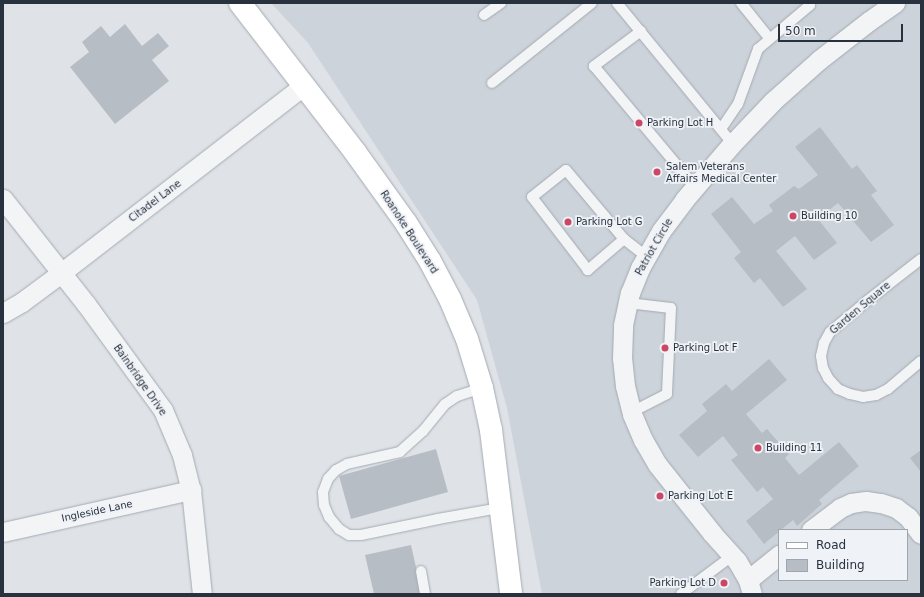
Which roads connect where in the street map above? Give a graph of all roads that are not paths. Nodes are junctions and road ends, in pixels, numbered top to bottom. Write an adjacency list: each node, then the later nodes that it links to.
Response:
1 (240, 3): 12 (main road, Roanoke Boulevard)
2 (501, 3): 8 (lane)
3 (592, 3): 11 (lane)
4 (617, 3): 9 (lane)
5 (741, 3): 10 (lane)
6 (808, 3): 10 (lane)
7 (895, 3): 13 (street, Patriot Circle)
8 (484, 15)
9 (641, 31): 13 (lane); 14 (lane)
10 (770, 39): 13 (lane)
11 (492, 83)
12 (304, 85): 19 (street, Citadel Lane); 23 (main road, Roanoke Boulevard)
13 (727, 136): 14 (street, Patriot Circle)
14 (695, 187): 17 (street, Patriot Circle)
15 (3, 199): 19 (street, Bainbridge Drive)
16 (624, 239): 16 (lane); 17 (lane)
17 (646, 256): 20 (street, Patriot Circle)
18 (921, 259): 22 (lane, Garden Square)
19 (61, 273): 21 (street, Citadel Lane); 25 (street, Bainbridge Drive)
20 (628, 303): 24 (street, Patriot Circle); 24 (lane)
21 (3, 313)
22 (921, 361)
23 (482, 388): 26 (main road, Roanoke Boulevard); 26 (lane)
24 (632, 412): 30 (street, Patriot Circle)
25 (191, 490): 28 (street, Ingleside Lane); 34 (street, Bainbridge Drive)
26 (500, 508): 36 (main road, Roanoke Boulevard)
27 (811, 529): 29 (street)
28 (3, 532)
29 (921, 534)
30 (732, 556): 33 (street, Patriot Circle); 37 (lane)
31 (778, 556): 33 (street)
32 (421, 571): 35 (lane)
33 (750, 587)
34 (202, 594)
35 (425, 594)
36 (511, 594)
37 (681, 594)

